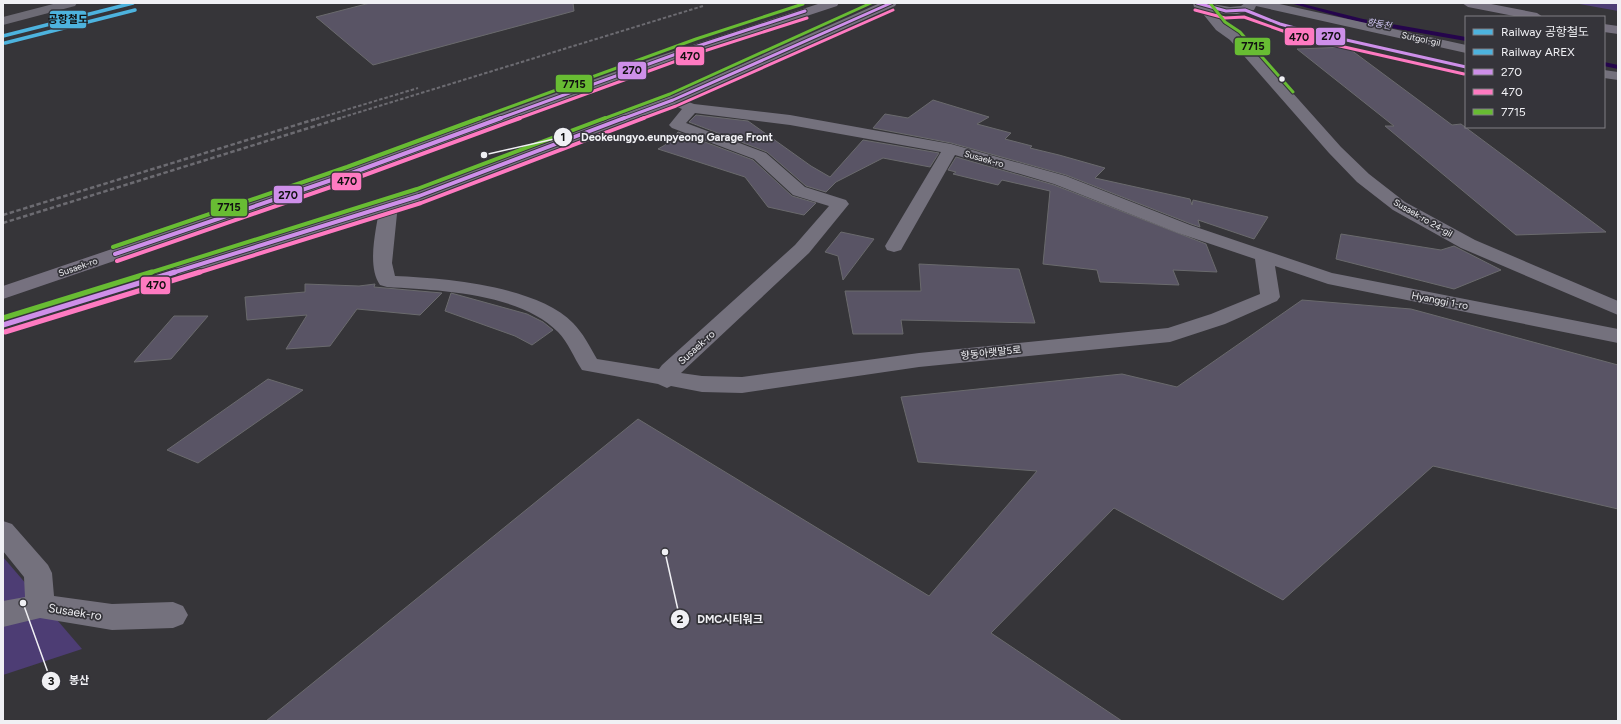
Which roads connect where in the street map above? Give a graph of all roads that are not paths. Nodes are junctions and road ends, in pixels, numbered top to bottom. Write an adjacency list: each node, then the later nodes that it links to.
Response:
1 (71, 3): 10 (main road)
2 (833, 3): 23 (main road, Susaek-ro)
3 (891, 3): 17 (main road)
4 (1252, 3): 8 (street)
5 (1259, 3): 14 (street, Sutgol-gil)
6 (1468, 3): 9 (main road)
7 (1200, 5): 8 (street, Susaek-ro 24-gil); 13 (street, Susaek-ro 24-gil)
8 (1238, 11): 13 (street)
9 (1532, 16)
10 (3, 21)
11 (1605, 28): 12 (main road)
12 (1618, 30)
13 (1235, 37): 24 (street, Susaek-ro 24-gil)
14 (1465, 49)
15 (1605, 74): 16 (street)
16 (1618, 76)
17 (673, 100): 18 (street, Susaek-ro); 20 (main road)
18 (691, 108): 19 (street, Susaek-ro); 27 (street, Susaek-ro)
19 (950, 149): 21 (street); 22 (street, Susaek-ro)
20 (389, 204): 25 (main road); 27 (street)
21 (894, 246)
22 (1264, 258): 26 (street, Hyanggi 1-ro); 27 (street, 향동아랫말5로)
23 (3, 293)
24 (1618, 309)
25 (3, 325)
26 (1618, 336)
27 (666, 380)
28 (3, 532): 29 (street, Susaek-ro)
29 (40, 606): 30 (street); 31 (street, Susaek-ro)
30 (3, 614)
31 (173, 615)

